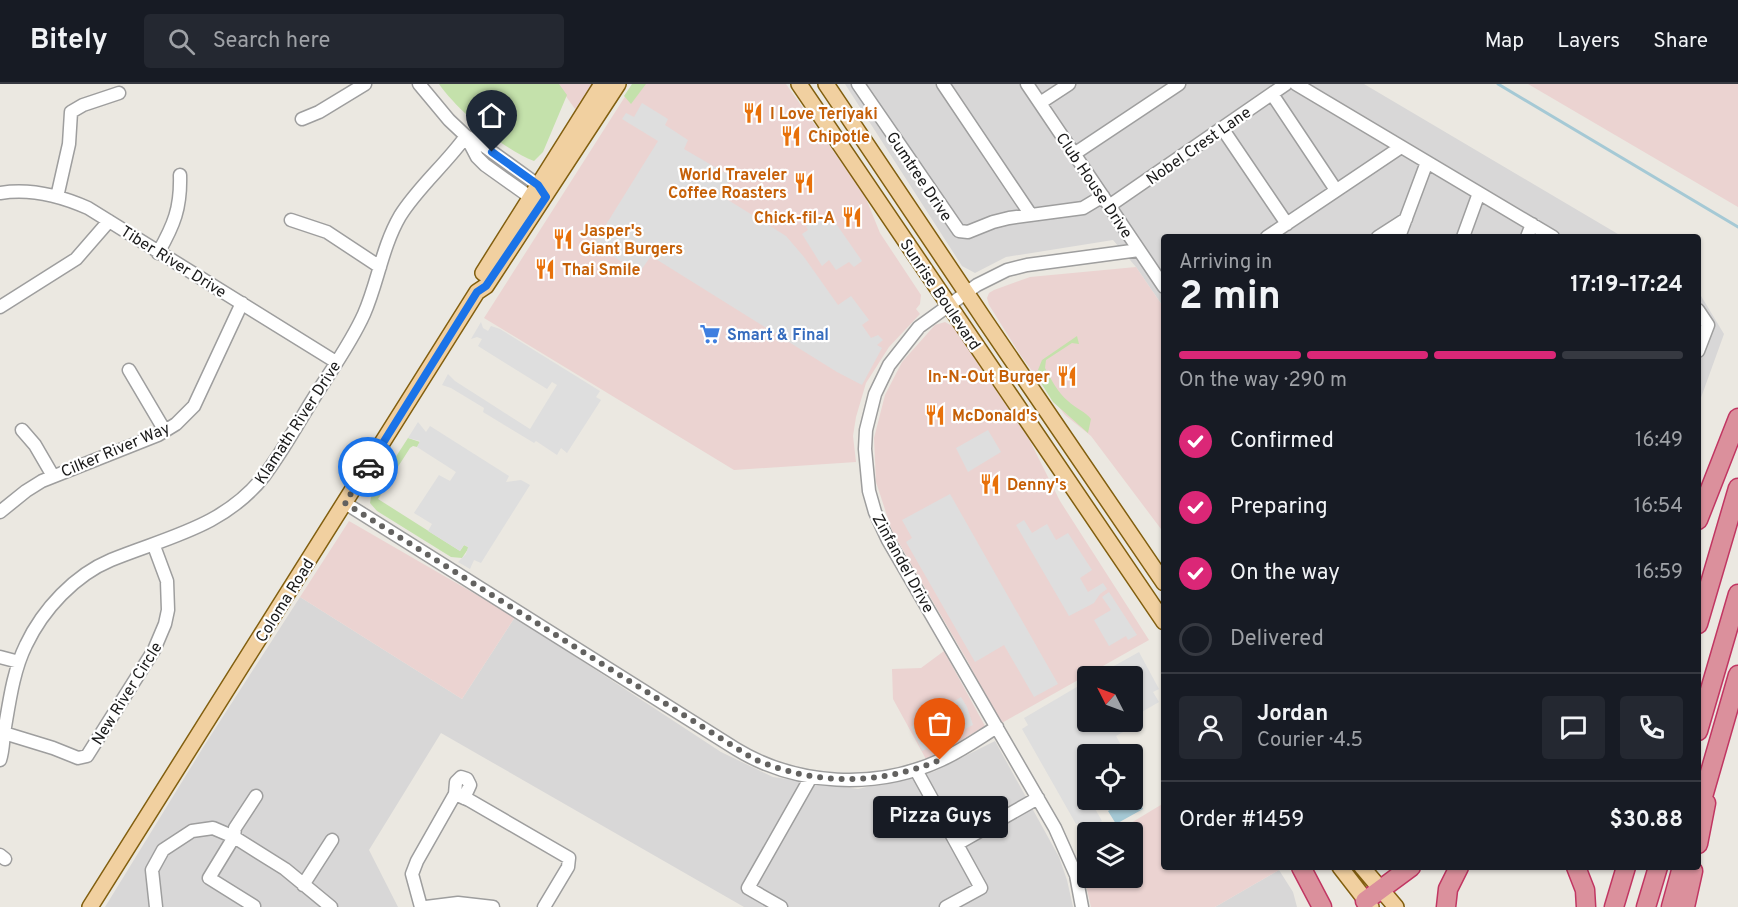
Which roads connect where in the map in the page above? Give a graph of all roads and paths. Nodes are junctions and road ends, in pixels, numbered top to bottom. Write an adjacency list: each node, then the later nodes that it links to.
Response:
1 (364, 84): 17 (street)
2 (419, 84): 19 (street)
3 (602, 84): 26 (main road, Coloma Road)
4 (618, 84): 26 (main road, Coloma Road)
5 (799, 84): 48 (main road, Sunrise Boulevard)
6 (826, 84): 46 (main road, Sunrise Boulevard)
7 (858, 84): 30 (street, Gumtree Drive)
8 (944, 84): 30 (street)
9 (1027, 84): 16 (street, Club House Drive)
10 (1069, 84): 16 (street)
11 (1179, 84): 21 (street)
12 (1286, 84): 15 (street, Nobel Crest Lane)
13 (1296, 84): 20 (street)
14 (119, 93): 28 (street)
15 (1272, 94): 18 (street, Nobel Crest Lane); 24 (street)
16 (1040, 103): 21 (street, Club House Drive)
17 (302, 119)
18 (1222, 128): 29 (street, Nobel Crest Lane); 34 (street)
19 (466, 136): 26 (street); 44 (street, Klamath River Drive)
20 (1401, 147): 22 (street); 24 (street)
21 (1074, 154): 29 (street, Club House Drive)
22 (1426, 161): 27 (street); 31 (street)
23 (180, 175): 43 (street)
24 (1336, 190): 34 (street)
25 (0, 193): 28 (street, Tiber River Drive)
26 (538, 193): 59 (main road, Coloma Road)
27 (1479, 193): 35 (street); 39 (street)
28 (57, 197): 33 (street, Tiber River Drive)
29 (1106, 201): 30 (street, Gumtree Drive); 42 (street, Club House Drive)
30 (1031, 215)
31 (1406, 219): 37 (street); 38 (street)
32 (291, 220): 44 (street)
33 (109, 221): 43 (street, Tiber River Drive); 49 (street)
34 (1287, 224): 36 (street)
35 (1532, 225): 40 (street); 41 (street)
36 (1272, 234)
37 (1383, 234)
38 (1400, 234)
39 (1464, 234)
40 (1528, 234)
41 (1548, 234)
42 (1139, 250): 45 (street, Club House Drive); 46 (street, Zinfandel Drive)
43 (158, 253): 47 (street, Tiber River Drive)
44 (380, 267): 52 (street, Klamath River Drive)
45 (1161, 283)
46 (966, 292): 48 (street, Zinfandel Drive); 63 (main road, Sunrise Boulevard)
47 (242, 303): 52 (street, Tiber River Drive); 56 (street, Cilker River Way)
48 (948, 305): 66 (main road, Sunrise Boulevard); 71 (street, Zinfandel Drive)
49 (0, 307)
50 (1701, 314): 51 (street)
51 (1701, 343)
52 (336, 362): 62 (street, Klamath River Drive)
53 (129, 369): 56 (street)
54 (1738, 418): 61 (highway)
55 (22, 430): 57 (street)
56 (165, 431): 57 (street, Cilker River Way)
57 (53, 476): 60 (street, Cilker River Way)
58 (1738, 488): 65 (highway)
59 (345, 503): 76 (street); 99 (main road, Coloma Road)
60 (0, 512)
61 (1701, 512)
62 (154, 546): 68 (street, Klamath River Drive); 72 (street, New River Circle)
63 (1161, 579)
64 (1738, 594): 70 (highway)
65 (1701, 614)
66 (1161, 618)
67 (0, 657): 68 (street)
68 (19, 662): 72 (street, Klamath River Drive)
69 (1738, 675): 73 (highway)
70 (1701, 721)
71 (997, 727): 75 (street); 78 (street, Zinfandel Drive)
72 (4, 734): 74 (street, Klamath River Drive)
73 (1718, 745): 79 (highway); 80 (highway)
74 (0, 760)
75 (916, 770): 76 (street); 83 (street)
76 (811, 777): 104 (street)
77 (256, 796): 81 (street)
78 (1038, 798): 83 (street); 106 (street, Zinfandel Drive)
79 (1701, 804)
80 (1701, 829)
81 (234, 837): 94 (street); 98 (street); 100 (street)
82 (332, 840): 94 (street)
83 (957, 844): 105 (street)
84 (1303, 870): 107 (highway)
85 (1342, 870): 96 (main road)
86 (1364, 870): 95 (main road)
87 (1407, 870): 95 (highway)
88 (1458, 870): 109 (highway)
89 (1577, 870): 110 (highway)
90 (1625, 870): 111 (highway)
91 (1657, 870): 112 (highway)
92 (1681, 870): 113 (highway)
93 (1692, 870): 114 (highway)
94 (303, 885): 97 (street)
95 (1380, 890): 96 (highway); 108 (main road)
96 (1368, 904)
97 (324, 905)
98 (254, 906)
99 (90, 907)
100 (156, 907)
101 (424, 907): 102 (street); 103 (street)
102 (494, 907)
103 (544, 907)
104 (781, 907)
105 (946, 907)
106 (1082, 907)
107 (1322, 907)
108 (1396, 907)
109 (1446, 907)
110 (1586, 907)
111 (1614, 907)
112 (1646, 907)
113 (1671, 907)
114 (1685, 907)

